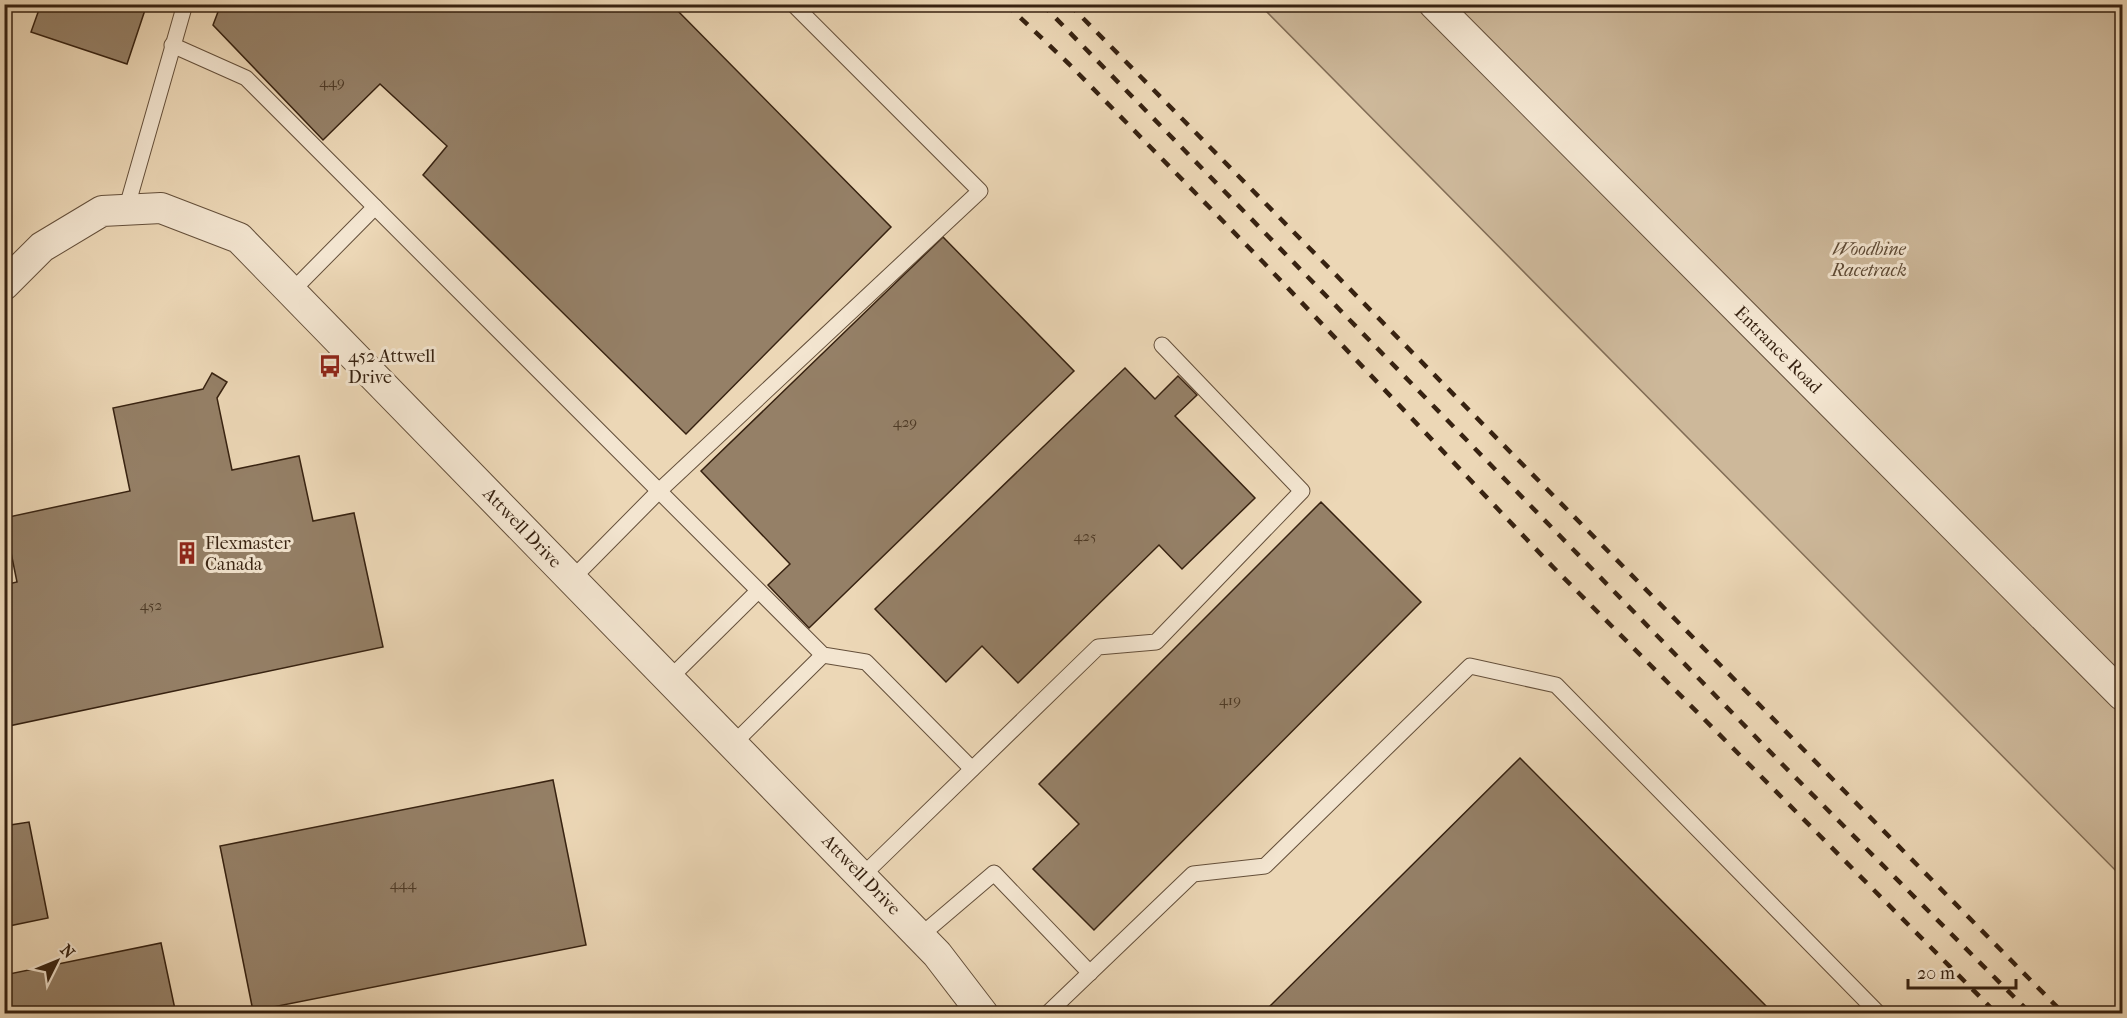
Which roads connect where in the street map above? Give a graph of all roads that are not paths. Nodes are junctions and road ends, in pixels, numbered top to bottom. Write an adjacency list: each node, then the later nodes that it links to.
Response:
1 (185, 4): 4 (lane)
2 (793, 4): 10 (lane)
3 (1434, 4): 15 (street, Entrance Road)
4 (172, 45): 5 (lane); 6 (lane)
5 (375, 207): 8 (lane); 10 (lane)
6 (126, 210): 7 (street, Attwell Drive); 8 (street, Attwell Drive)
7 (4, 285)
8 (292, 291): 11 (street, Attwell Drive)
9 (1162, 345): 17 (lane)
10 (659, 491): 11 (lane); 12 (lane)
11 (572, 579): 14 (street, Attwell Drive)
12 (758, 591): 13 (lane); 14 (lane)
13 (823, 655): 16 (lane); 17 (lane)
14 (670, 678): 16 (street, Attwell Drive)
15 (2122, 694)
16 (733, 744): 18 (street, Attwell Drive)
17 (972, 769): 18 (lane)
18 (862, 876): 19 (street, Attwell Drive)
19 (920, 936): 20 (lane); 21 (street, Attwell Drive)
20 (1090, 973): 22 (lane); 23 (lane)
21 (983, 1014)
22 (1047, 1014)
23 (1879, 1014)

